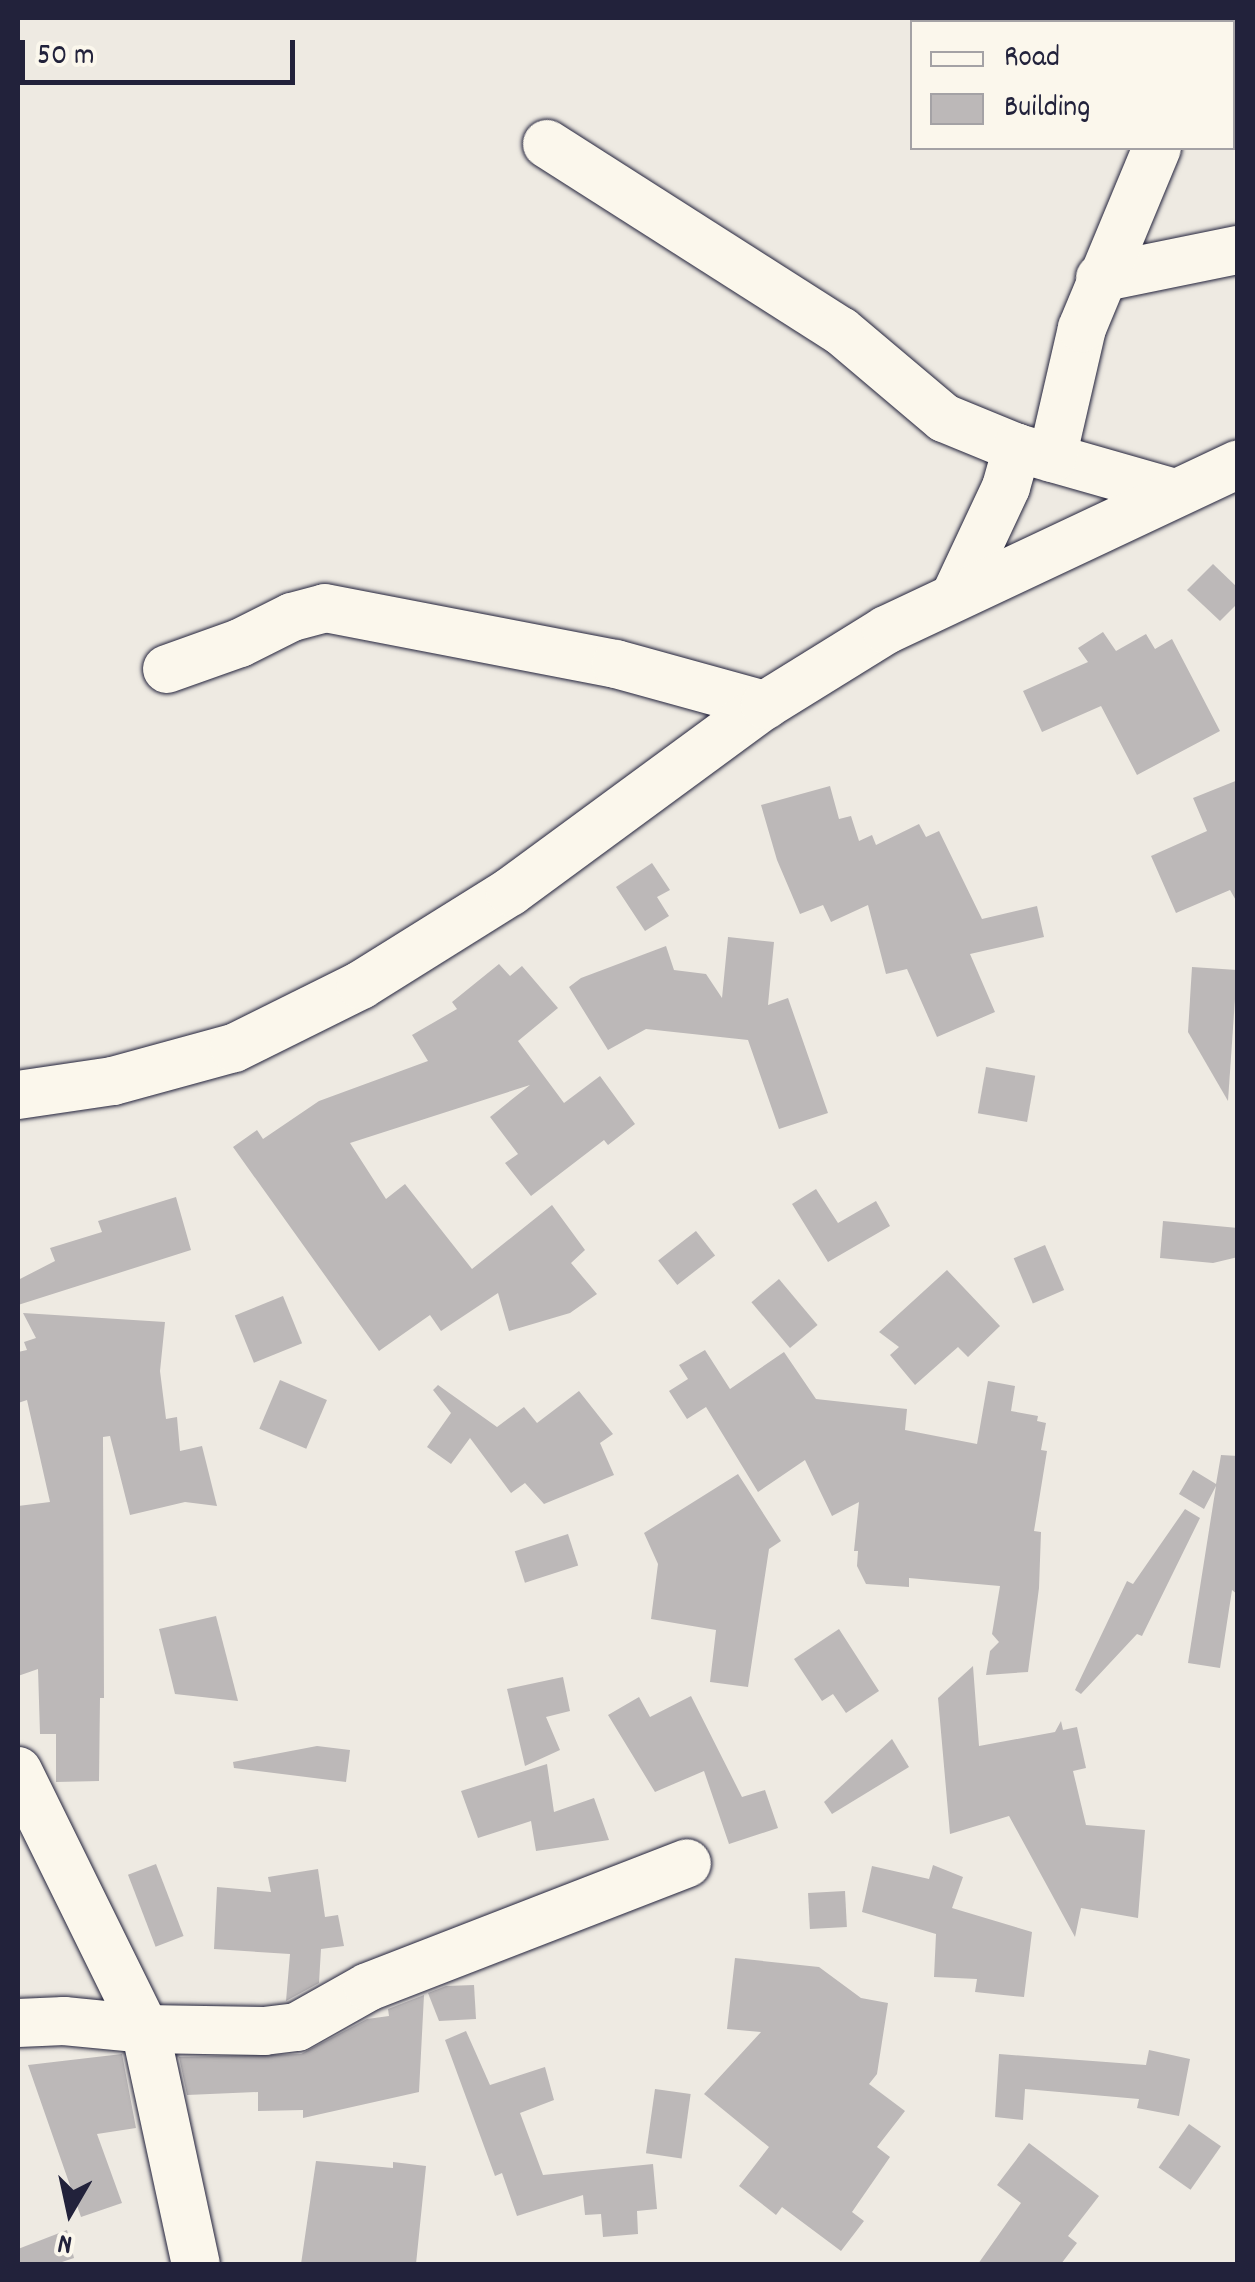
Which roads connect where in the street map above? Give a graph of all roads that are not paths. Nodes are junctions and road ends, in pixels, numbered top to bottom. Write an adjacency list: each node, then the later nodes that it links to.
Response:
1 (546, 144): 5 (street)
2 (1156, 150): 4 (street)
3 (1238, 250): 4 (street)
4 (1100, 278): 5 (street)
5 (1034, 453): 7 (street); 8 (street)
6 (1238, 464): 7 (street)
7 (1175, 493): 8 (street)
8 (956, 596): 10 (street)
9 (167, 669): 10 (street)
10 (766, 705): 11 (street)
11 (18, 1094)
12 (18, 1771): 15 (street)
13 (687, 1863): 15 (street)
14 (18, 2023): 15 (street)
15 (145, 2029): 16 (street)
16 (196, 2264)

